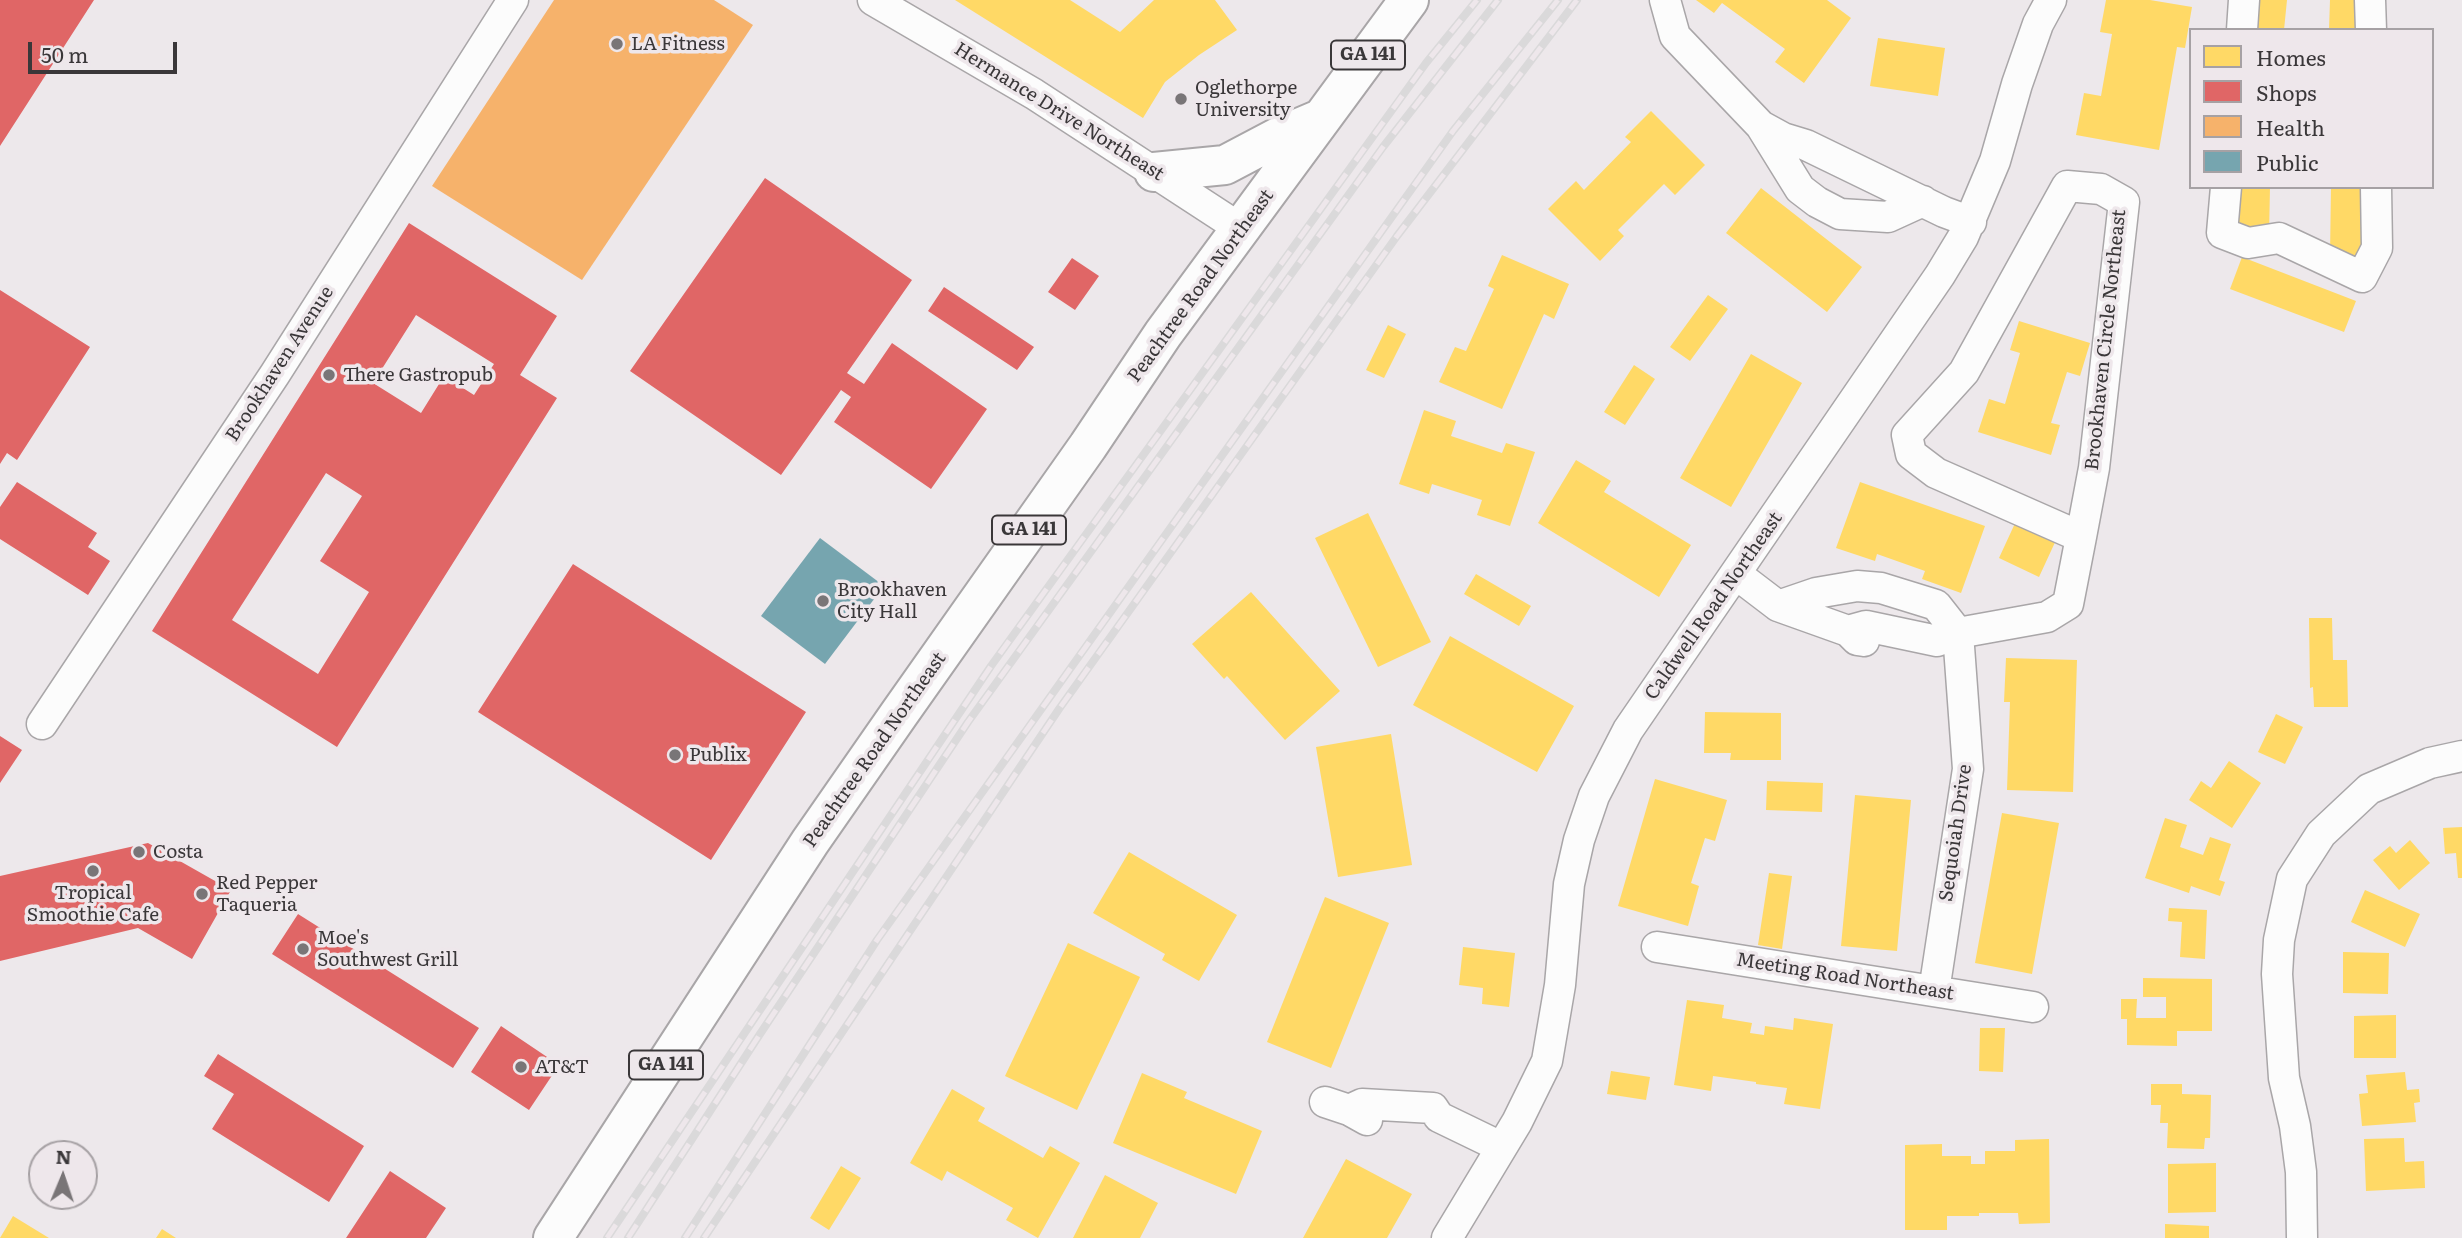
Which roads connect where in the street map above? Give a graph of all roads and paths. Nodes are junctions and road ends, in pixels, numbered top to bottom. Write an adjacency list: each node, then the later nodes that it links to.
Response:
1 (513, 0): 22 (street, Brookhaven Avenue)
2 (873, 0): 12 (street, Hermance Drive Northeast)
3 (1409, 0): 10 (highway, Peachtree Road Northeast / GA 141)
4 (1665, 0): 11 (street)
5 (2051, 0): 16 (street, Caldwell Road Northeast)
6 (2245, 0): 8 (street)
7 (2371, 0): 9 (street)
8 (2242, 28)
9 (2371, 28)
10 (1322, 118): 12 (highway); 17 (highway, Peachtree Road Northeast / GA 141)
11 (1772, 132): 15 (street); 15 (street)
12 (1154, 172): 17 (street, Hermance Drive Northeast)
13 (2226, 189): 14 (street)
14 (2376, 189)
15 (1914, 197): 16 (street)
16 (1971, 222): 19 (street, Caldwell Road Northeast)
17 (1241, 229): 29 (highway, Peachtree Road Northeast / GA 141)
18 (2081, 537): 18 (street, Brookhaven Circle Northeast); 21 (street, Brookhaven Circle Northeast)
19 (1736, 574): 20 (street); 28 (street, Caldwell Road Northeast)
20 (1778, 606): 21 (street); 21 (street)
21 (1947, 637): 25 (street, Sequoiah Drive)
22 (41, 724)
23 (2462, 757): 31 (street)
24 (1657, 947): 25 (street, Meeting Road Northeast)
25 (1934, 991): 26 (street, Meeting Road Northeast)
26 (2033, 1007)
27 (1345, 1106): 28 (street)
28 (1501, 1147): 30 (street, Caldwell Road Northeast)
29 (553, 1238)
30 (1447, 1238)
31 (2302, 1238)

